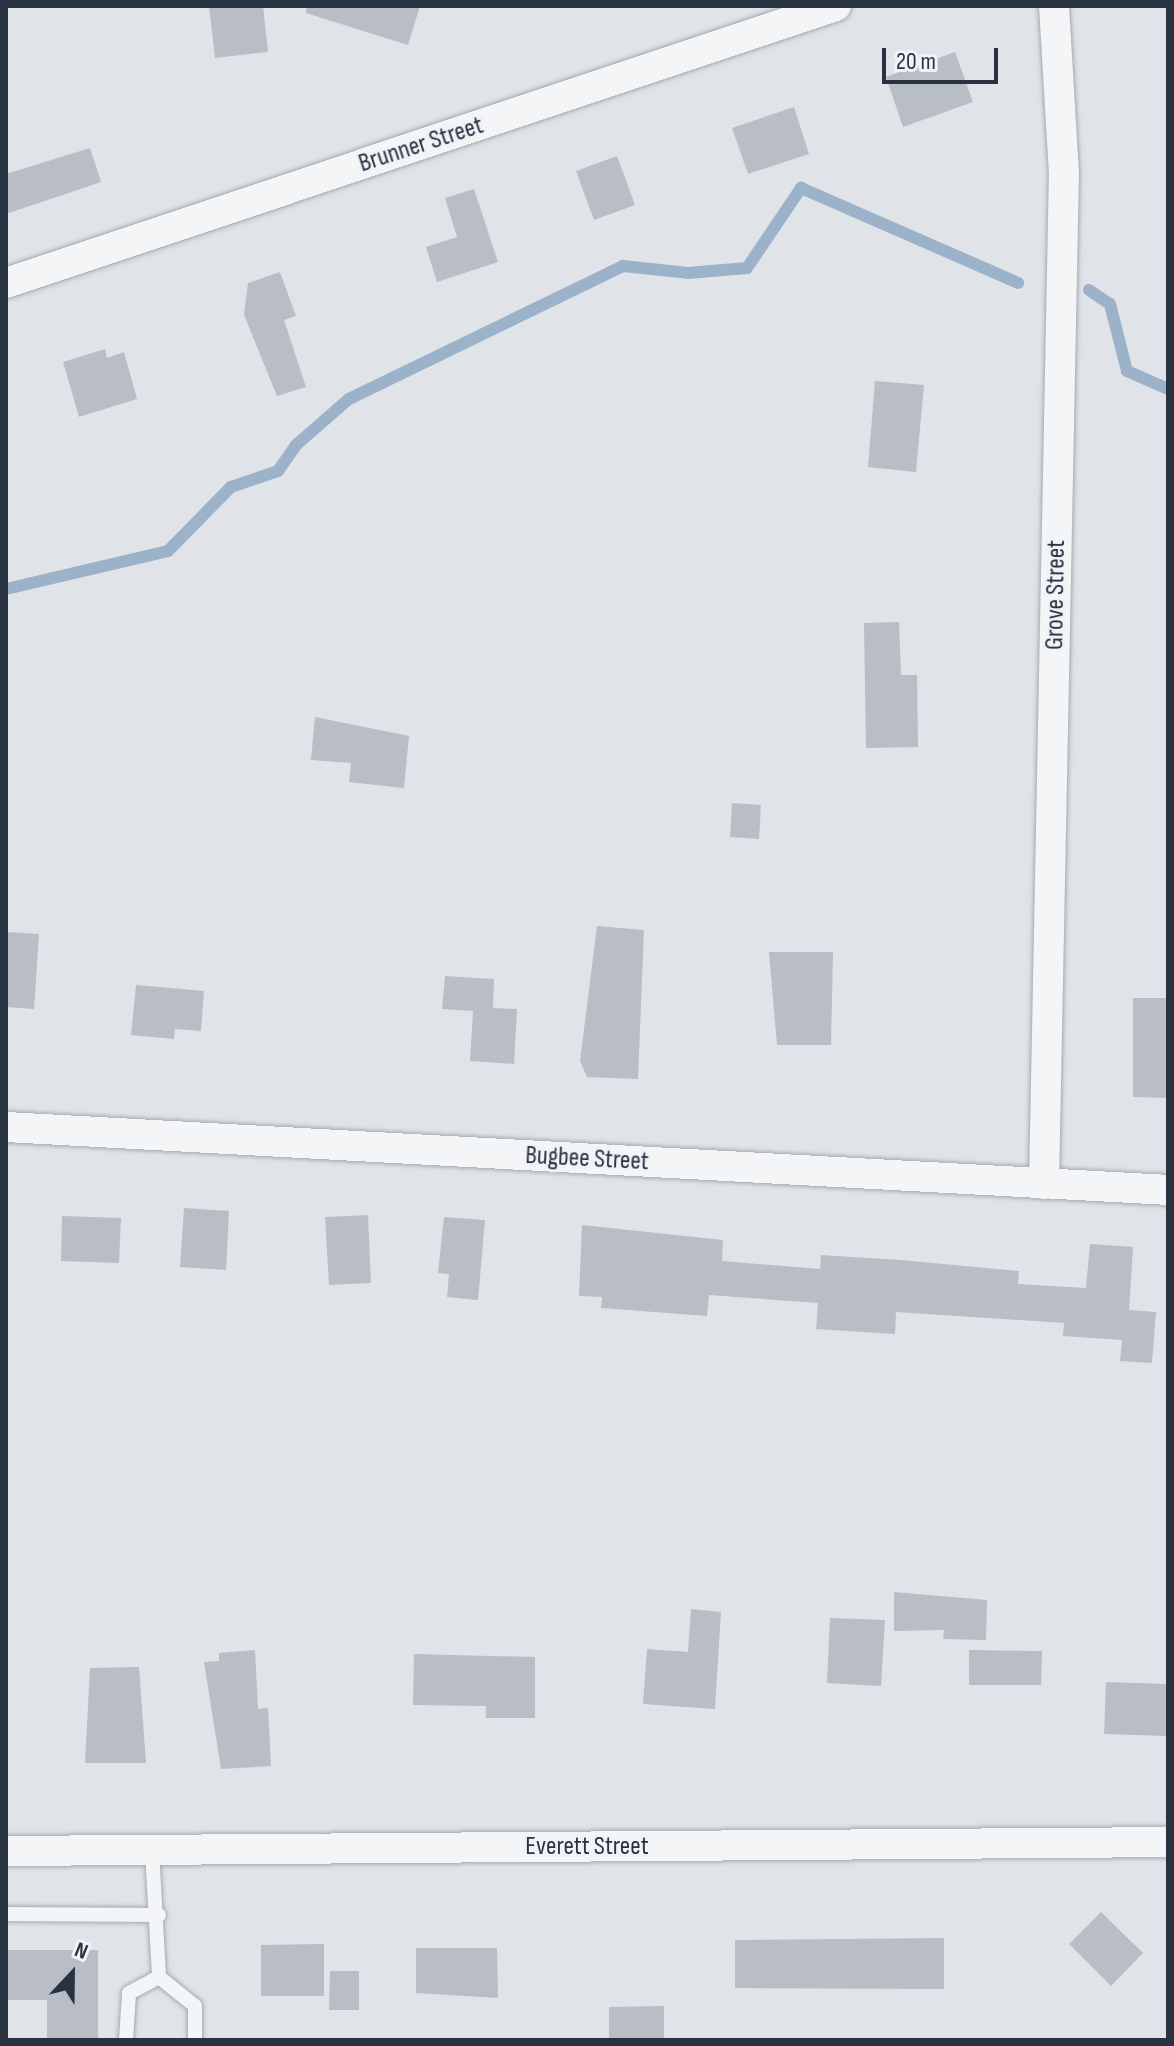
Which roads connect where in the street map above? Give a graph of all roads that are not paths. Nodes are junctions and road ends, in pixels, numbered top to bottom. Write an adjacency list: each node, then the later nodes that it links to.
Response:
1 (836, 6): 3 (street, Brunner Street)
2 (1054, 6): 5 (street, Grove Street)
3 (6, 283)
4 (6, 1127): 5 (street, Bugbee Street)
5 (1044, 1184): 6 (street, Bugbee Street)
6 (1168, 1190)
7 (1168, 1842): 8 (street, Everett Street)
8 (152, 1850): 9 (street, Everett Street); 11 (lane)
9 (6, 1851)
10 (6, 1914): 11 (lane)
11 (159, 1915): 12 (lane)
12 (159, 1977): 13 (lane); 14 (lane)
13 (126, 2040)
14 (195, 2040)

